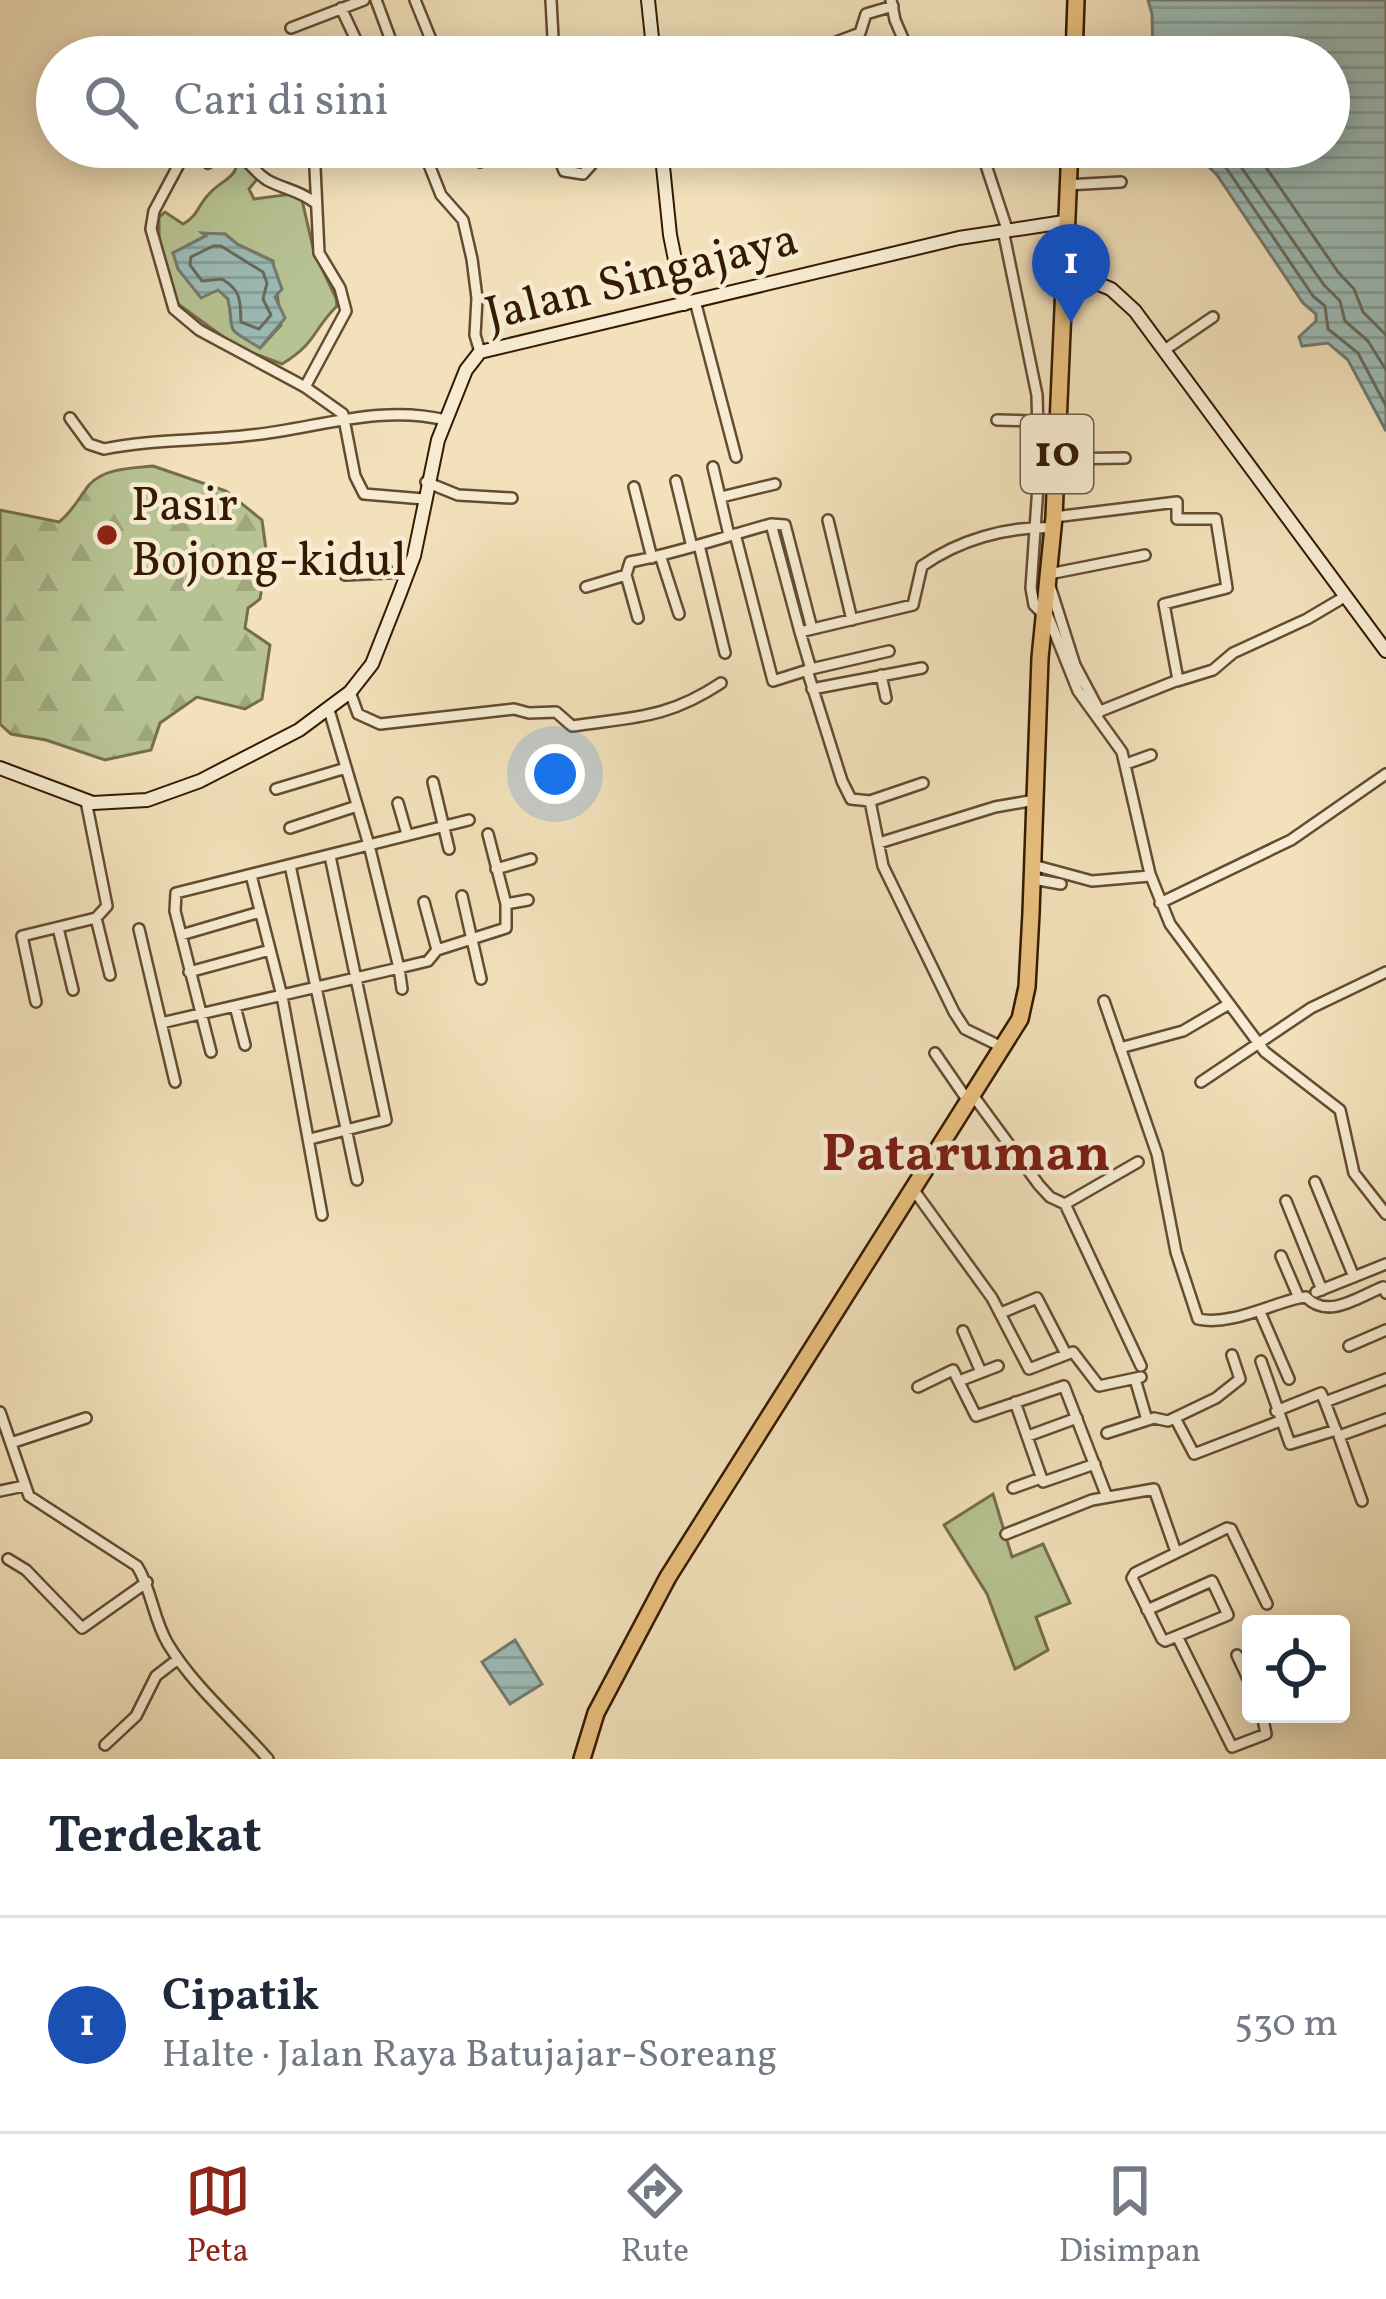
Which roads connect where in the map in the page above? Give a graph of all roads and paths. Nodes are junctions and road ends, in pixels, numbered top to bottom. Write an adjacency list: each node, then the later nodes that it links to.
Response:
1 (364, 0): 8 (street)
2 (376, 0): 11 (street)
3 (415, 0): 12 (street)
4 (551, 0): 13 (street)
5 (648, 0): 14 (street)
6 (1076, 0): 17 (highway)
7 (889, 5): 15 (street); 16 (street)
8 (341, 8): 9 (street); 10 (street)
9 (291, 28)
10 (354, 36)
11 (389, 36)
12 (430, 36)
13 (553, 36)
14 (652, 36)
15 (852, 36)
16 (902, 36)
17 (1075, 36)
18 (176, 168): 35 (street)
19 (256, 168): 27 (street)
20 (314, 168): 27 (street)
21 (430, 168): 34 (street)
22 (663, 168): 31 (street)
23 (986, 168): 29 (street)
24 (1068, 168): 26 (highway, 10)
25 (1120, 182): 26 (street)
26 (1066, 185): 28 (highway, 10)
27 (314, 202): 35 (street)
28 (1064, 222): 29 (street, Jalan Singajaya); 30 (highway, 10)
29 (1005, 230): 31 (street, Jalan Singajaya); 40 (street)
30 (1066, 271): 33 (street); 43 (highway, 10)
31 (690, 302): 34 (street, Jalan Singajaya); 41 (street)
32 (1213, 316): 33 (street)
33 (1166, 349): 64 (street)
34 (480, 352): 38 (street, Jalan Singajaya)
35 (305, 387): 36 (street)
36 (344, 417): 37 (street); 38 (street); 51 (street)
37 (70, 418)
38 (446, 420): 46 (street, Jalan Singajaya)
39 (997, 420): 40 (street)
40 (1037, 421): 54 (street)
41 (736, 457)
42 (1125, 458): 43 (street)
43 (1057, 459): 54 (highway, 10)
44 (713, 466): 49 (street)
45 (676, 481): 56 (street)
46 (427, 482): 50 (street); 51 (street, Jalan Singajaya)
47 (775, 484): 49 (street)
48 (634, 487): 58 (street)
49 (721, 497): 55 (street)
50 (512, 498)
51 (424, 500): 59 (street, Jalan Singajaya)
52 (828, 520): 68 (street)
53 (771, 524): 55 (street); 69 (street); 70 (street)
54 (1046, 526): 62 (highway, 10); 65 (street); 68 (street); 78 (street)
55 (732, 535): 56 (street); 75 (street)
56 (696, 546): 58 (street); 73 (street)
57 (1145, 555): 62 (street)
58 (657, 558): 61 (street); 66 (street)
59 (408, 572): 60 (street); 80 (street, Jalan Singajaya)
60 (345, 575)
61 (626, 575): 63 (street); 67 (street)
62 (1048, 580): 65 (highway, 10); 83 (street)
63 (586, 586)
64 (1346, 596): 72 (street); 78 (street)
65 (1044, 608): 83 (street); 92 (highway, 10)
66 (679, 614)
67 (638, 619)
68 (852, 620): 69 (street)
69 (812, 629): 70 (street)
70 (800, 632): 75 (street)
71 (889, 651): 75 (street)
72 (1386, 651)
73 (725, 653)
74 (922, 668): 76 (street)
75 (809, 670): 79 (street)
76 (881, 675): 79 (street); 81 (street)
77 (722, 682): 80 (street)
78 (1177, 682): 83 (street)
79 (812, 689): 94 (street)
80 (350, 692): 82 (street, Jalan Singajaya)
81 (886, 698)
82 (329, 710): 87 (street); 93 (street, Jalan Singajaya)
83 (1099, 712): 85 (street)
84 (1151, 754): 85 (street)
85 (1126, 764): 111 (street)
86 (0, 768): 93 (street, Jalan Singajaya)
87 (346, 768): 91 (street); 96 (street)
88 (1386, 774): 116 (street)
89 (433, 782): 98 (street)
90 (923, 783): 94 (street)
91 (276, 789)
92 (1035, 800): 103 (street); 109 (highway, 10)
93 (86, 801): 119 (street)
94 (870, 801): 103 (street)
95 (398, 802): 101 (street)
96 (357, 806): 99 (street); 102 (street)
97 (469, 820): 98 (street)
98 (442, 825): 101 (street); 104 (street)
99 (290, 828)
100 (488, 834): 108 (street)
101 (407, 835): 102 (street)
102 (369, 844): 105 (street); 126 (street)
103 (879, 844): 144 (street)
104 (449, 849)
105 (330, 856): 107 (street); 131 (street)
106 (531, 859): 108 (street)
107 (290, 865): 110 (street); 132 (street)
108 (496, 868): 117 (street)
109 (1033, 872): 111 (street); 112 (street); 144 (highway, 10)
110 (250, 875): 118 (street); 122 (street)
111 (1150, 876): 116 (street)
112 (1061, 884)
113 (462, 896): 123 (street)
114 (528, 900): 117 (street)
115 (424, 902): 125 (street)
116 (1160, 903): 138 (street)
117 (506, 904): 123 (street)
118 (260, 912): 122 (street); 124 (street)
119 (95, 918): 120 (street); 129 (street)
120 (58, 928): 134 (street); 137 (street)
121 (139, 929): 141 (street)
122 (181, 935): 127 (street)
123 (472, 939): 125 (street); 130 (street)
124 (270, 950): 127 (street); 135 (street)
125 (437, 950): 126 (street)
126 (399, 968): 131 (street); 133 (street)
127 (189, 972): 140 (street)
128 (1386, 972): 142 (street)
129 (110, 975)
130 (481, 979)
131 (355, 980): 132 (street); 152 (street)
132 (318, 988): 135 (street); 153 (street)
133 (403, 988)
134 (73, 990)
135 (282, 996): 139 (street); 154 (street)
136 (1104, 1001): 145 (street)
137 (36, 1003)
138 (1229, 1004): 142 (street); 145 (street)
139 (235, 1006): 140 (street); 143 (street)
140 (200, 1015): 141 (street); 146 (street)
141 (161, 1023): 148 (street)
142 (1258, 1043): 149 (street); 161 (street)
143 (245, 1045)
144 (1004, 1048): 150 (highway, 10)
145 (1120, 1048): 170 (street)
146 (211, 1052)
147 (935, 1053): 150 (street)
148 (175, 1082)
149 (1201, 1082)
150 (970, 1097): 158 (highway, 10); 160 (street)
151 (403, 1117): 152 (street)
152 (386, 1120): 153 (street)
153 (348, 1131): 154 (street); 156 (street)
154 (310, 1139): 162 (street)
155 (1138, 1162): 160 (street)
156 (357, 1180)
157 (1315, 1182): 165 (street)
158 (914, 1189): 169 (street); 220 (highway, 10)
159 (1286, 1201): 167 (street)
160 (1065, 1204): 180 (street)
161 (1386, 1214)
162 (322, 1215)
163 (1282, 1256): 168 (street)
164 (1386, 1264): 165 (street)
165 (1354, 1277): 167 (street)
166 (1385, 1289): 168 (street)
167 (1322, 1290): 168 (street)
168 (1303, 1297): 170 (street)
169 (1001, 1312): 174 (street); 178 (street)
170 (1261, 1312): 181 (street)
171 (1386, 1330): 173 (street)
172 (963, 1331): 179 (street)
173 (1348, 1346)
174 (1066, 1354): 178 (street); 180 (street)
175 (1232, 1355): 192 (street)
176 (1261, 1361): 189 (street)
177 (998, 1366): 179 (street)
178 (1029, 1369): 185 (street)
179 (981, 1372): 183 (street)
180 (1139, 1374): 194 (street)
181 (1289, 1379)
182 (1386, 1379): 187 (street)
183 (959, 1382): 184 (street); 186 (street)
184 (918, 1388)
185 (1034, 1396): 186 (street); 191 (street)
186 (1015, 1402): 197 (street)
187 (1324, 1402): 189 (street); 196 (street)
188 (0, 1412): 198 (street)
189 (1278, 1416): 192 (street); 196 (street)
190 (86, 1418): 198 (street)
191 (1076, 1418): 197 (street); 200 (street)
192 (1175, 1418): 194 (street)
193 (1386, 1418): 196 (street)
194 (1148, 1420): 195 (street)
195 (1107, 1433)
196 (1337, 1433): 206 (street)
197 (1028, 1436): 201 (street)
198 (12, 1449): 199 (street); 202 (street)
199 (0, 1461)
200 (1095, 1464): 201 (street); 205 (street)
201 (1041, 1478): 203 (street)
202 (24, 1486): 204 (street); 210 (street)
203 (1013, 1488)
204 (0, 1491)
205 (1107, 1497): 207 (street); 208 (street)
206 (1361, 1502)
207 (1006, 1534)
208 (1176, 1552): 211 (street); 212 (street)
209 (8, 1558): 210 (street)
210 (147, 1582): 215 (street)
211 (1267, 1604)
212 (1148, 1610): 213 (street); 213 (street)
213 (1177, 1636): 217 (street)
214 (1237, 1655): 216 (street)
215 (178, 1659): 218 (street); 219 (street)
216 (1242, 1666)
217 (1264, 1723)
218 (104, 1745)
219 (268, 1759)
220 (581, 1759)

